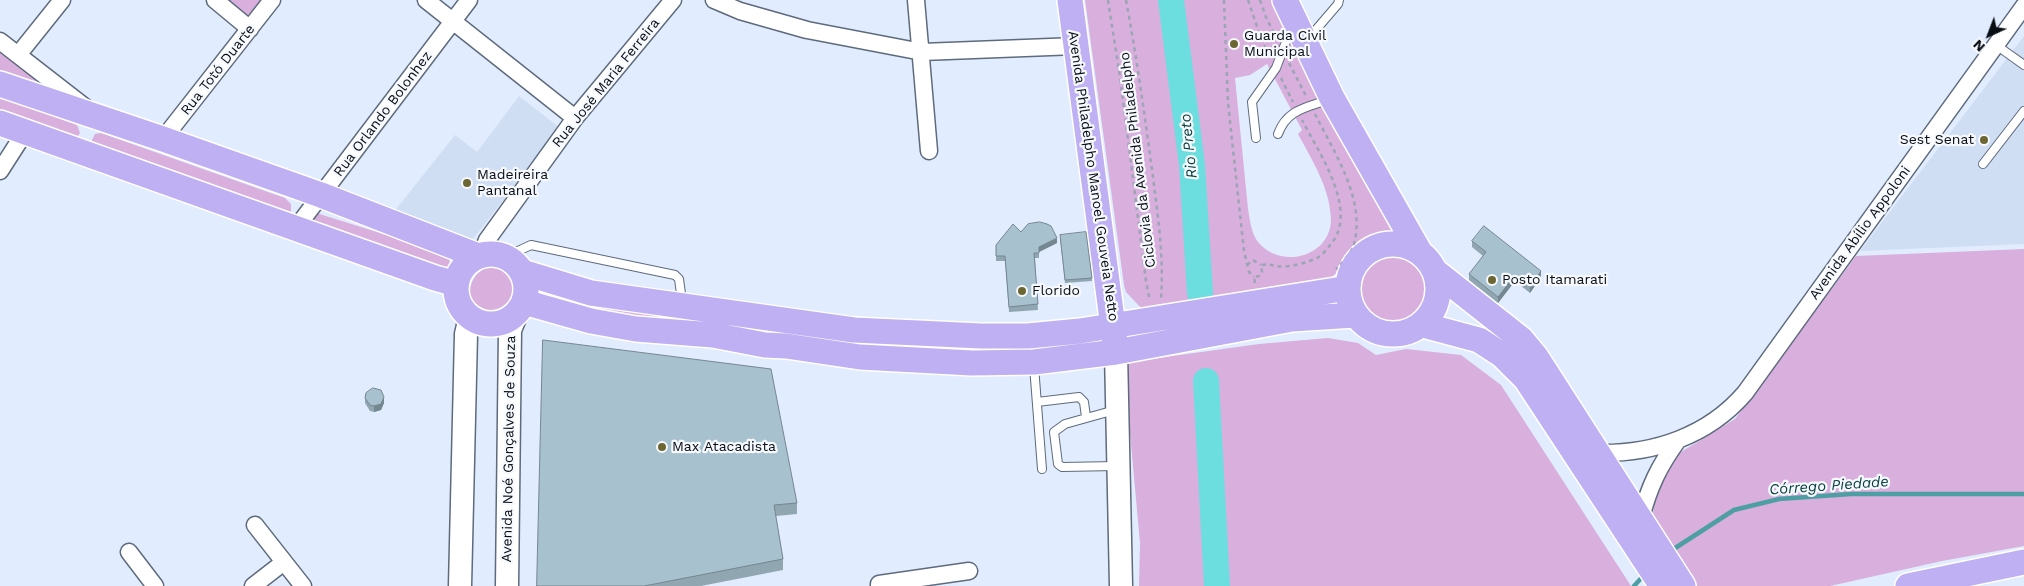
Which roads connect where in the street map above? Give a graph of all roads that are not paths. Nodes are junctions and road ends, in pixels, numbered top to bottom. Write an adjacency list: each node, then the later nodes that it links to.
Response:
1 (62, 0): 20 (street)
2 (215, 0): 14 (street)
3 (272, 0): 14 (street, Rua Totó Duarte)
4 (426, 0): 13 (street)
5 (469, 0): 13 (street, Rua Orlando Bolonhez)
6 (673, 0): 26 (street, Rua José Maria Ferreira)
7 (714, 0): 19 (street)
8 (916, 0): 19 (street)
9 (1070, 0): 17 (main road, Avenida Philadelpho Manoel Gouveia Netto)
10 (1339, 0): 18 (lane)
11 (2024, 6): 16 (street, Avenida Abílio Appoloni)
12 (1289, 10): 18 (main road)
13 (453, 22): 26 (street); 36 (street, Rua Orlando Bolonhez)
14 (250, 28): 31 (street, Rua Totó Duarte)
15 (0, 41): 20 (street)
16 (1996, 45): 21 (lane); 60 (street, Avenida Abílio Appoloni)
17 (1076, 46): 19 (street); 49 (main road, Avenida Philadelpho Manoel Gouveia Netto)
18 (1294, 47): 23 (main road); 30 (lane)
19 (922, 52): 32 (street)
20 (18, 55): 25 (street)
21 (2024, 65)
22 (0, 84): 25 (main road)
23 (1321, 102): 29 (lane); 38 (main road)
24 (2024, 111): 34 (lane)
25 (100, 118): 31 (main road); 33 (main road)
26 (575, 118): 39 (street, Rua José Maria Ferreira)
27 (0, 123): 28 (main road)
28 (25, 132): 33 (main road); 35 (street)
29 (1278, 134)
30 (1256, 138)
31 (163, 139): 36 (main road)
32 (930, 151)
33 (86, 154): 37 (main road)
34 (1982, 164)
35 (0, 172)
36 (321, 195): 37 (street, Rua Orlando Bolonhez); 39 (main road)
37 (296, 228): 42 (main road)
38 (1419, 251): 40 (main road); 41 (main road)
39 (494, 256): 42 (main road); 43 (main road); 43 (lane); 44 (main road)
40 (1436, 272): 48 (main road); 61 (main road)
41 (1340, 281): 45 (main road); 49 (main road)
42 (456, 284): 47 (main road)
43 (682, 306): 46 (main road)
44 (521, 308): 47 (main road); 52 (main road); 75 (main road, Avenida Noé Gonçalves de Souza)
45 (1356, 315): 48 (main road); 54 (main road)
46 (752, 316): 50 (main road); 52 (main road)
47 (470, 317): 74 (main road)
48 (1423, 325): 65 (main road)
49 (1113, 326): 51 (main road); 54 (main road, Avenida Philadelpho Manoel Gouveia Netto)
50 (836, 327): 51 (main road); 53 (main road)
51 (970, 335): 56 (main road)
52 (713, 336): 53 (main road)
53 (786, 346): 56 (main road)
54 (1116, 352): 55 (main road); 58 (main road)
55 (1034, 362): 56 (main road); 57 (lane)
56 (972, 363)
57 (1037, 402): 59 (lane); 63 (lane)
58 (1117, 409): 59 (lane); 62 (main road)
59 (1086, 417): 62 (lane)
60 (1678, 440): 61 (street, Avenida Abílio Appoloni); 65 (street, Avenida Abílio Appoloni)
61 (1598, 453): 65 (main road)
62 (1118, 466): 77 (main road)
63 (1042, 469)
64 (255, 525): 67 (street)
65 (1642, 533): 78 (main road)
66 (129, 552): 71 (street)
67 (284, 562): 72 (street); 73 (street)
68 (2024, 562): 79 (main road)
69 (969, 571): 76 (street)
70 (2024, 579): 80 (main road)
71 (155, 586)
72 (253, 586)
73 (303, 586)
74 (460, 586)
75 (507, 586)
76 (879, 586)
77 (1121, 586)
78 (1675, 586)
79 (1908, 586)
80 (1980, 586)

